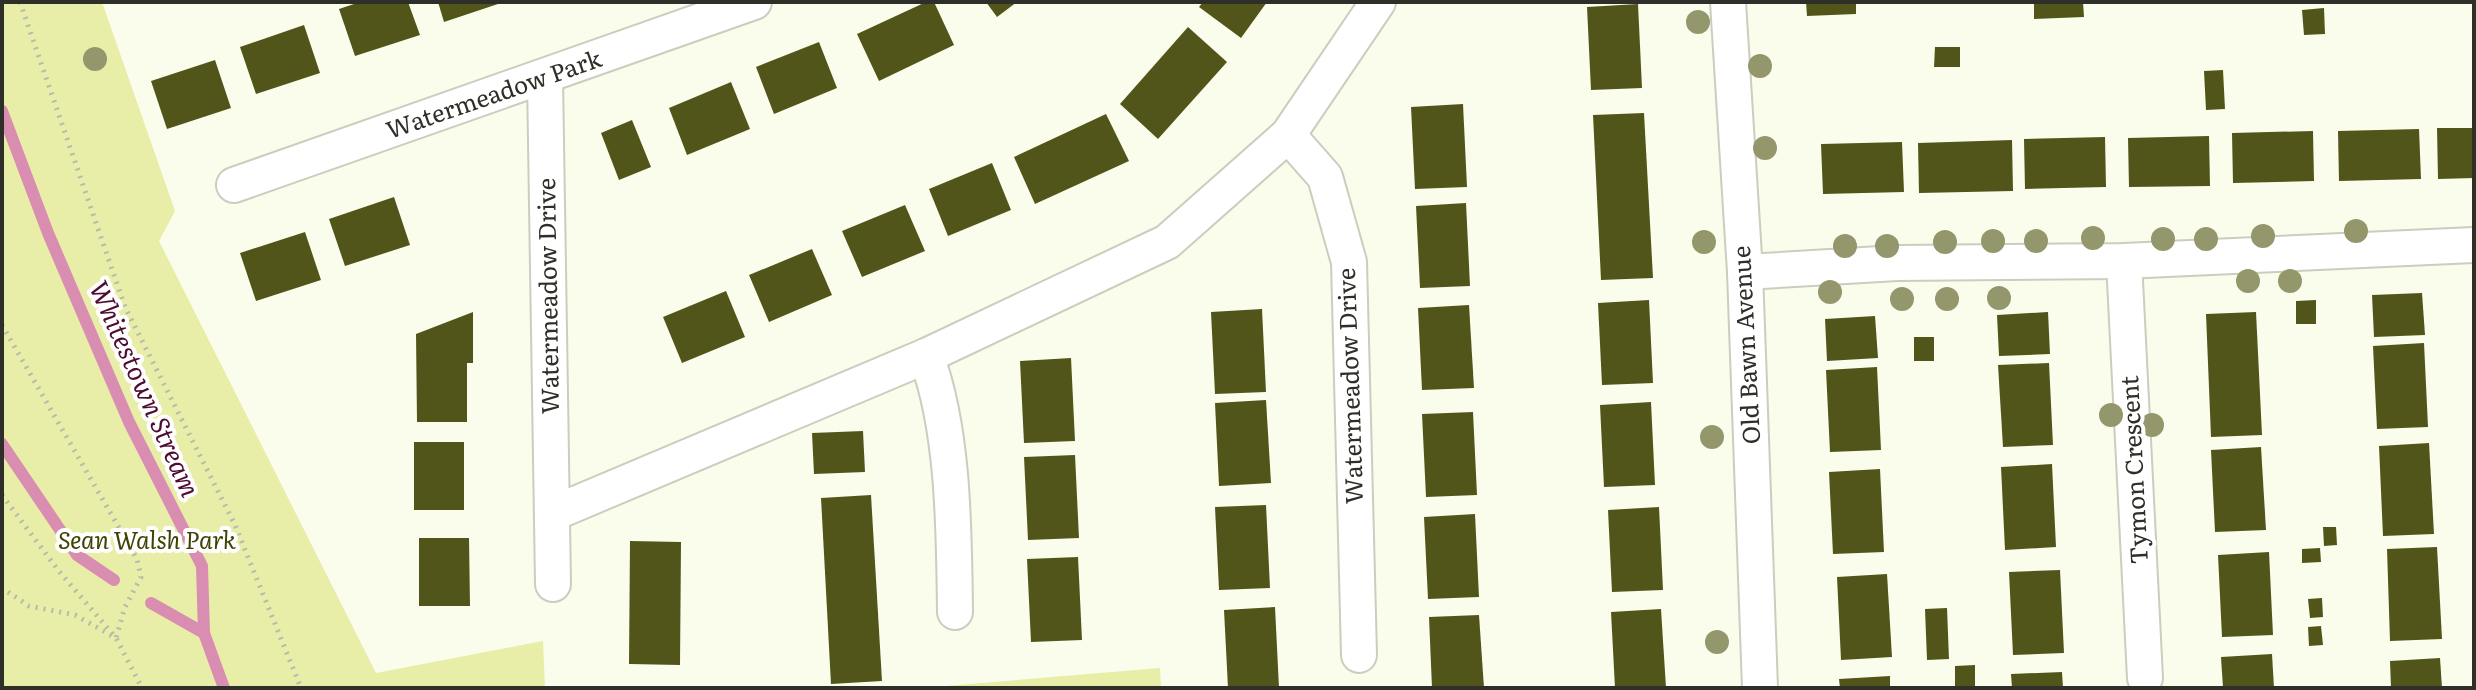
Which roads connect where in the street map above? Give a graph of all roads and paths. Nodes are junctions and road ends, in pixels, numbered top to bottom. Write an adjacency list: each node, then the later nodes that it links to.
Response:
1 (20, 2): 22 (path)
2 (754, 2): 5 (street, Watermeadow Park)
3 (1378, 2): 6 (street)
4 (1728, 2): 10 (street, Old Bawn Avenue)
5 (545, 78): 7 (street, Watermeadow Park); 14 (street, Watermeadow Drive)
6 (1288, 135): 12 (street); 19 (street, Watermeadow Drive)
7 (234, 185)
8 (2474, 245): 9 (street)
9 (2124, 261): 10 (street); 20 (street, Tymon Crescent)
10 (1745, 272): 23 (street, Old Bawn Avenue)
11 (2, 325): 18 (path)
12 (926, 356): 14 (street); 17 (street)
13 (2, 495): 18 (path)
14 (554, 513): 15 (street, Watermeadow Drive)
15 (553, 584)
16 (2, 588): 18 (path)
17 (955, 612)
18 (116, 638): 21 (path)
19 (1359, 655)
20 (2145, 678)
21 (142, 688)
22 (301, 688)
23 (1760, 688)

